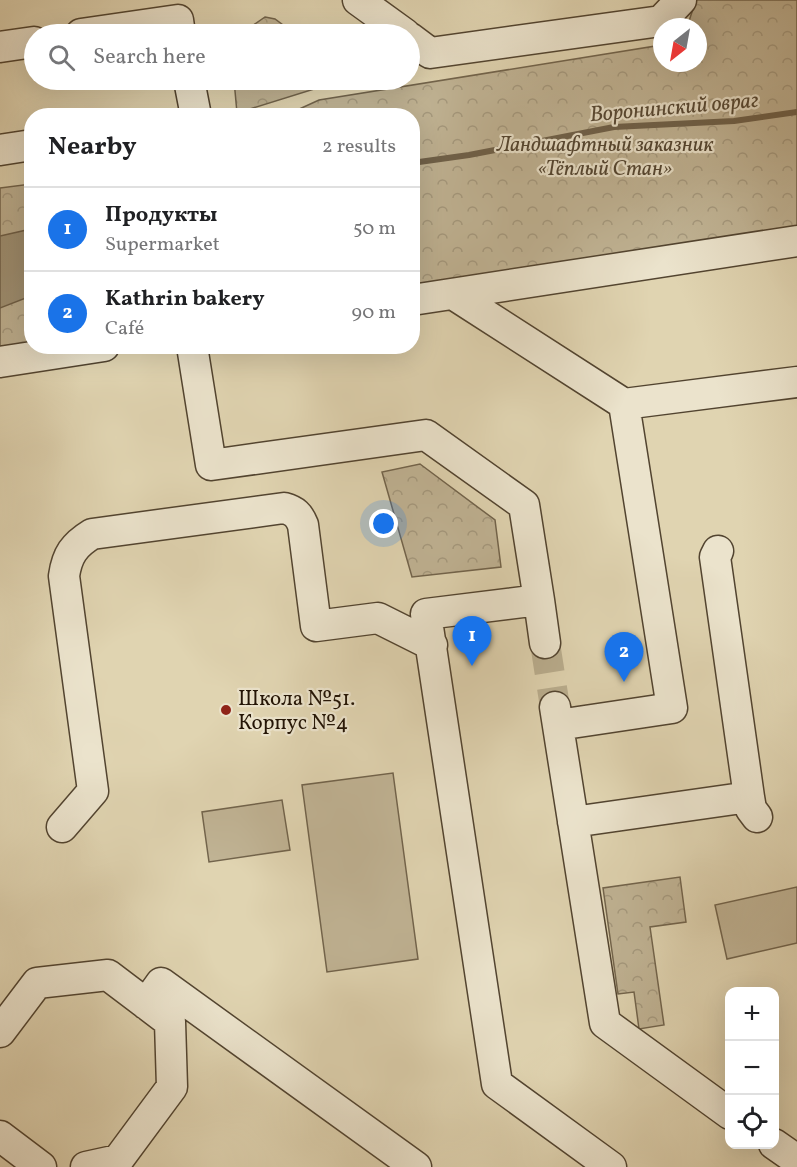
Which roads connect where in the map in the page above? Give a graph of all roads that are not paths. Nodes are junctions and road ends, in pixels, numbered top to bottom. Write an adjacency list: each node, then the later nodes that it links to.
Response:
1 (358, 0): 5 (street)
2 (681, 0): 7 (street)
3 (150, 24): 4 (street)
4 (179, 24)
5 (391, 24)
6 (24, 43): 8 (street)
7 (420, 45)
8 (0, 47)
9 (191, 90): 10 (street)
10 (194, 108)
11 (24, 146): 12 (street)
12 (0, 150)
13 (797, 241): 14 (street)
14 (453, 294): 15 (street); 20 (street)
15 (420, 299)
16 (52, 354): 18 (street)
17 (193, 354): 22 (street)
18 (0, 362)
19 (797, 382): 20 (street)
20 (624, 404): 25 (street)
21 (718, 551): 25 (street)
22 (539, 600): 23 (street); 24 (street)
23 (545, 643)
24 (432, 645): 26 (street); 36 (street)
25 (573, 822): 29 (street)
26 (62, 827)
27 (146, 1004): 28 (street); 34 (street); 35 (street)
28 (0, 1032)
29 (725, 1111)
30 (0, 1136): 33 (street)
31 (779, 1147): 32 (street)
32 (797, 1160)
33 (41, 1167)
34 (86, 1167)
35 (416, 1167)
36 (611, 1167)

